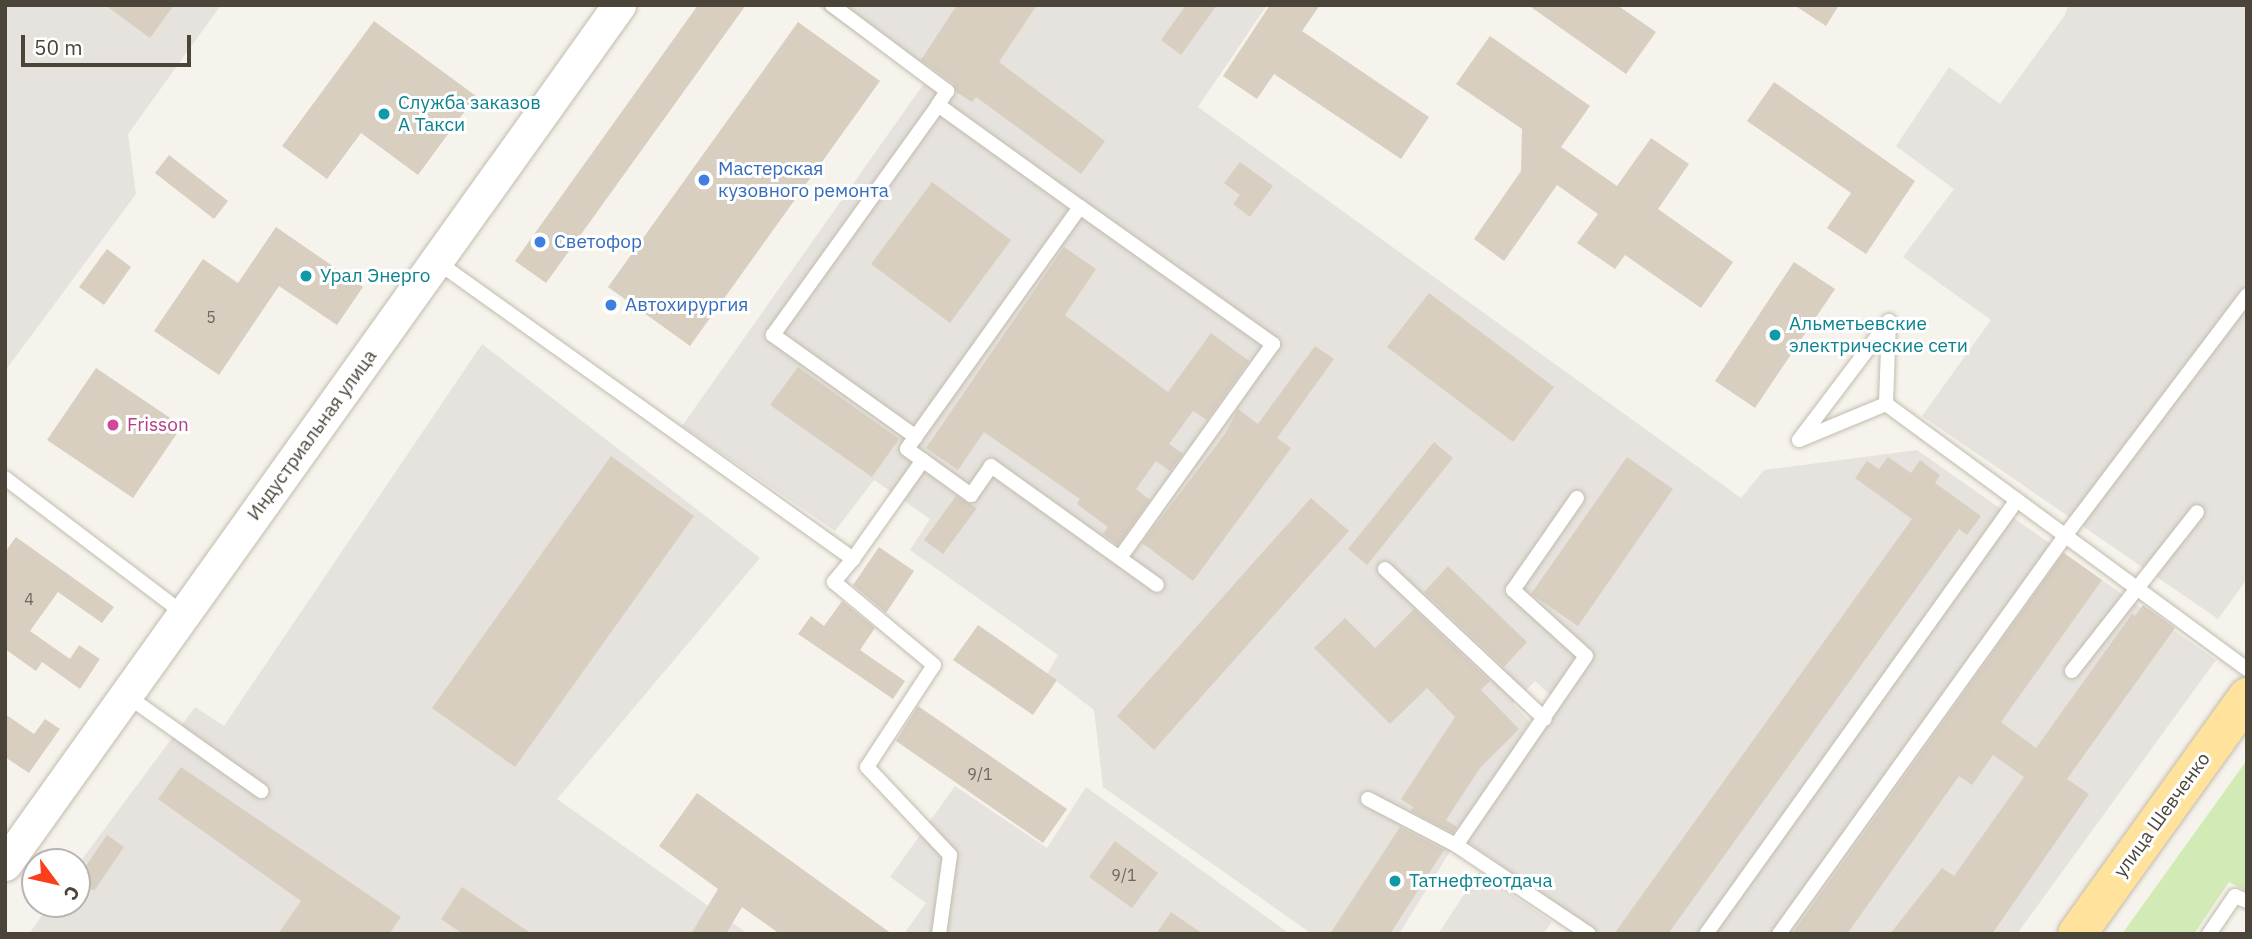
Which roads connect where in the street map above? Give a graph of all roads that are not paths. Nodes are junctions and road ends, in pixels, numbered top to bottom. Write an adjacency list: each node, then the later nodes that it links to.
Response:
1 (619, 5): 5 (street, Индустриальная улица)
2 (832, 5): 3 (lane)
3 (938, 105): 4 (lane); 8 (lane)
4 (1080, 207): 8 (lane); 15 (lane)
5 (436, 261): 16 (lane); 20 (street, Индустриальная улица)
6 (2247, 295): 14 (lane)
7 (1886, 404): 7 (lane); 12 (lane)
8 (916, 437): 9 (lane)
9 (923, 460): 15 (lane); 16 (lane)
10 (5, 478): 20 (lane)
11 (1577, 498): 25 (lane)
12 (2017, 500): 14 (lane); 33 (lane)
13 (2197, 512): 19 (lane)
14 (2065, 536): 19 (lane); 34 (lane)
15 (1120, 558): 18 (lane)
16 (852, 559): 31 (lane)
17 (1385, 569): 25 (lane)
18 (1157, 585)
19 (2137, 589): 21 (lane); 22 (lane)
20 (184, 614): 23 (street, Индустриальная улица)
21 (2247, 669)
22 (2072, 671)
23 (126, 695): 26 (lane); 29 (street, Индустриальная улица)
24 (2247, 697): 35 (main road, улица Шевченко)
25 (1545, 719): 28 (lane)
26 (261, 791)
27 (1368, 799): 28 (lane)
28 (1456, 845): 32 (lane)
29 (5, 864)
30 (2247, 901): 36 (lane)
31 (939, 934)
32 (1589, 934)
33 (1706, 934)
34 (1779, 934)
35 (2077, 934)
36 (2208, 934)

